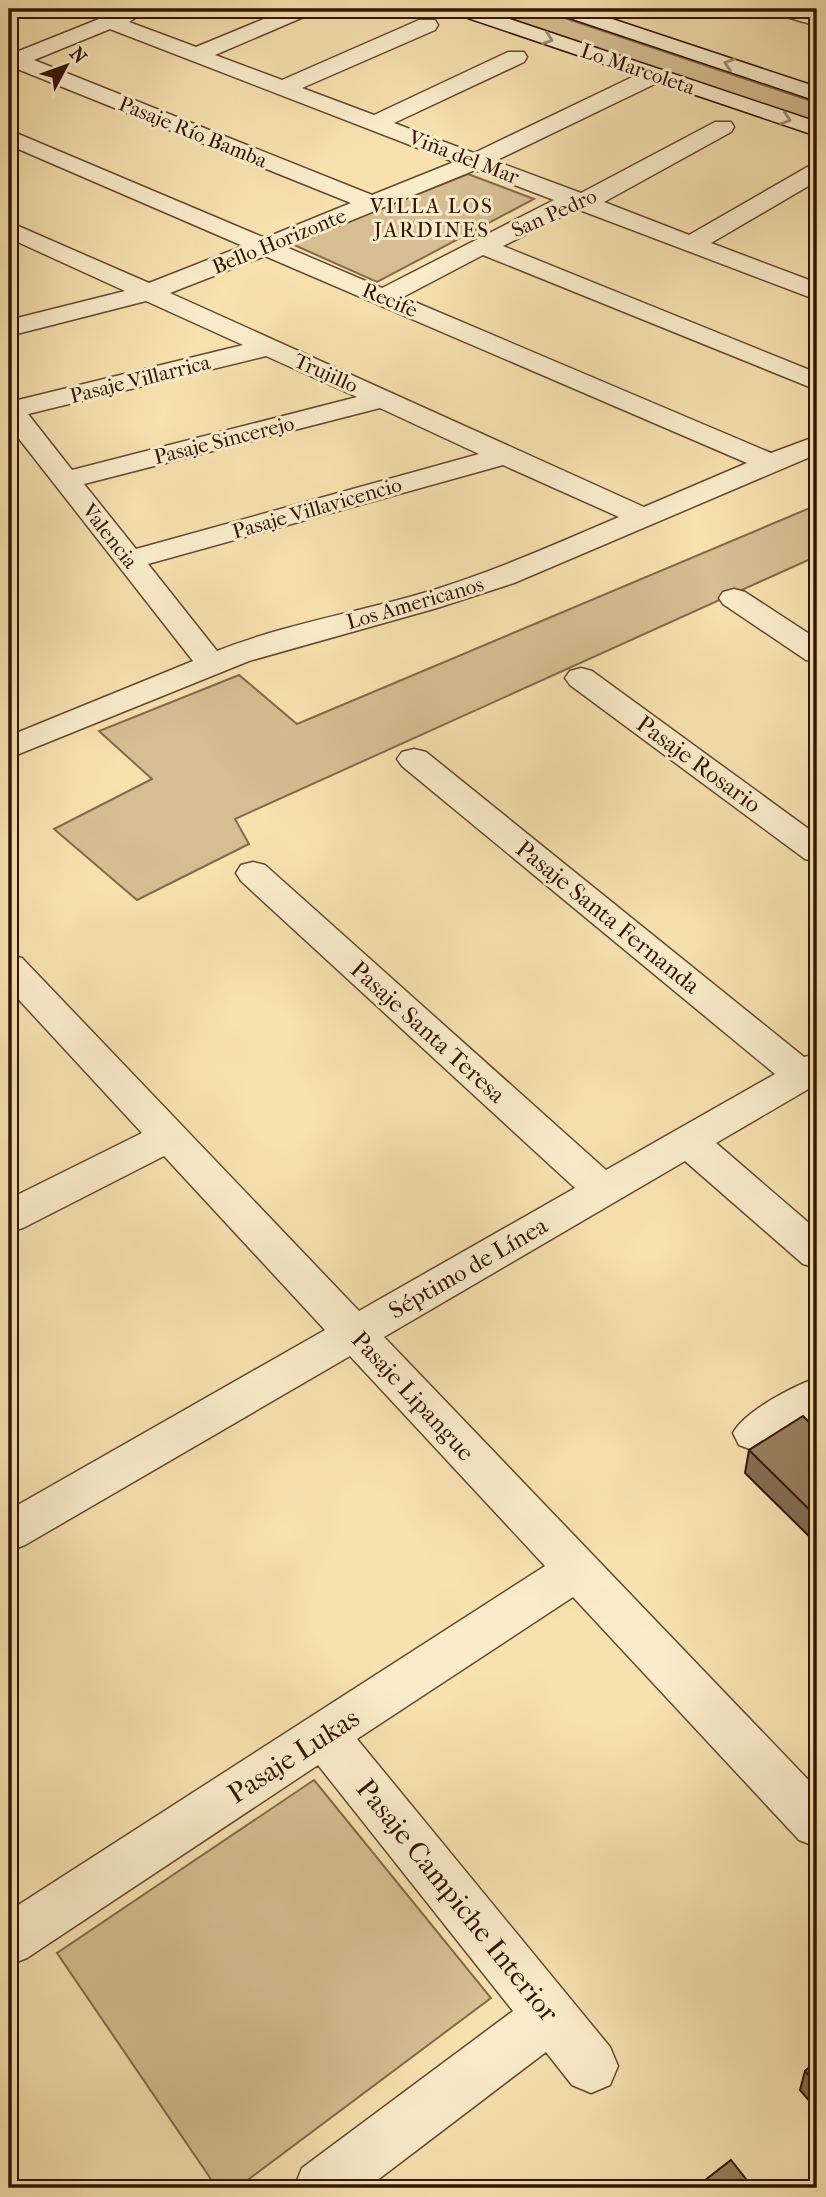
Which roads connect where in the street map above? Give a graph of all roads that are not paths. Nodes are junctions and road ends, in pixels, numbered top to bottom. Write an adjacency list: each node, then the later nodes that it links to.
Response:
1 (144, 9): 7 (street)
2 (306, 9): 9 (street)
3 (460, 9): 12 (street, Lo Marcoleta, one-way to 12)
4 (562, 9): 13 (street, Lo Marcoleta, one-way to 4)
5 (780, 9): 6 (street)
6 (817, 20)
7 (110, 22): 9 (street, Viña del Mar); 11 (street)
8 (427, 25): 14 (street)
9 (195, 55): 14 (street, Viña del Mar)
10 (516, 57): 17 (street)
11 (12, 62): 24 (street, Pasaje Río Bamba)
12 (655, 75): 16 (street, Lo Marcoleta); 21 (street, Bello Horizonte)
13 (776, 80): 15 (street, Lo Marcoleta); 16 (street)
14 (283, 88): 17 (street, Viña del Mar)
15 (817, 94)
16 (735, 102): 19 (street, Lo Marcoleta, one-way to 19)
17 (375, 123): 21 (street, Viña del Mar)
18 (723, 127): 23 (street, San Pedro)
19 (817, 129)
20 (9, 137): 29 (street, Recife)
21 (476, 161): 23 (street, Viña del Mar); 24 (street, Bello Horizonte)
22 (817, 171): 26 (street)
23 (578, 201): 26 (street, Viña del Mar); 28 (street, San Pedro)
24 (372, 203): 29 (street, Bello Horizonte)
25 (9, 229): 27 (street, Trujillo)
26 (691, 244): 31 (street, Viña del Mar)
27 (46, 246): 30 (street); 32 (street, Trujillo)
28 (482, 246): 33 (street, San Pedro); 36 (street)
29 (264, 247): 32 (street, Bello Horizonte); 33 (street, Recife)
30 (9, 254)
31 (812, 286)
32 (149, 293): 34 (street, Bello Horizonte); 35 (street, Trujillo)
33 (383, 298): 41 (street, Recife)
34 (9, 328)
35 (269, 347): 37 (street, Trujillo); 38 (street, Pasaje Villarrica)
36 (817, 382)
37 (383, 399): 40 (street, Trujillo); 42 (street, Pasaje Sincerejo)
38 (10, 409): 42 (street, Valencia)
39 (817, 444): 41 (street, Los Americanos)
40 (506, 455): 43 (street, Trujillo); 44 (street, Pasaje Villavicencio)
41 (772, 464): 43 (street, Los Americanos)
42 (65, 480): 44 (street, Valencia)
43 (644, 518): 47 (street, Los Americanos)
44 (128, 560): 47 (street, Valencia)
45 (734, 598): 46 (street)
46 (817, 653)
47 (211, 664): 49 (street, Los Americanos)
48 (581, 678): 51 (street, Pasaje Rosario)
49 (9, 748)
50 (415, 759): 54 (street, Pasaje Santa Fernanda)
51 (817, 851)
52 (253, 873): 57 (street, Pasaje Santa Teresa)
53 (9, 967): 55 (street, Pasaje Lipangue)
54 (810, 1071): 56 (street, Séptimo de Línea)
55 (168, 1137): 58 (street); 60 (street, Pasaje Lipangue)
56 (688, 1141): 57 (street, Séptimo de Línea); 59 (street)
57 (603, 1190): 60 (street, Séptimo de Línea)
58 (9, 1217)
59 (817, 1252)
60 (354, 1333): 63 (street, Séptimo de Línea); 64 (street, Pasaje Lipangue)
61 (815, 1401): 62 (street)
62 (755, 1433)
63 (9, 1532)
64 (576, 1570): 65 (street, Pasaje Lukas); 66 (street, Pasaje Lipangue)
65 (324, 1735): 67 (street, Pasaje Lukas); 68 (street, Pasaje Campiche Interior)
66 (817, 1824)
67 (9, 1940)
68 (551, 2015): 69 (street, Pasaje Campiche Interior); 70 (street)
69 (591, 2066)
70 (322, 2188)

